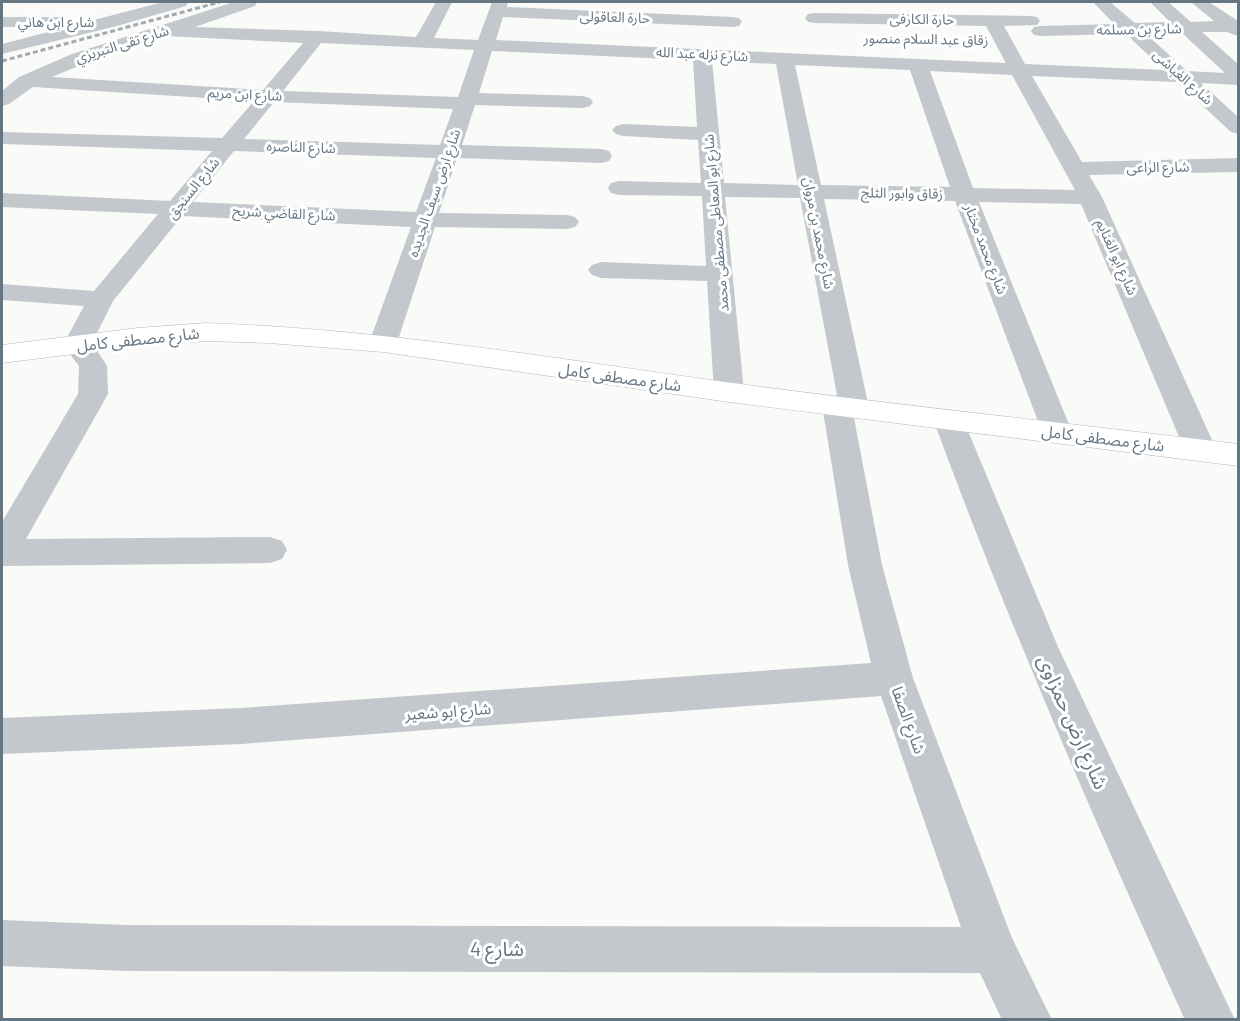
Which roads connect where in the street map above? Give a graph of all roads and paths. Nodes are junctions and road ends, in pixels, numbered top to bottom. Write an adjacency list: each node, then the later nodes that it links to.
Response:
1 (180, 2): 17 (street, شارع تقى التبريزي)
2 (249, 2): 23 (street, شارع تقى التبريزي)
3 (444, 2): 28 (street)
4 (731, 2): 18 (street)
5 (1011, 2): 19 (street)
6 (1101, 2): 22 (street, شارع الغباشى)
7 (1158, 2): 20 (street)
8 (1199, 2): 21 (street)
9 (498, 7): 11 (street, حارة العاقولى); 29 (street, شارع ارض سيف الجديده)
10 (61, 8): 16 (street)
11 (623, 10): 18 (street, حارة العاقولى); 31 (street)
12 (814, 18): 13 (street, حارة الكارفى)
13 (843, 18): 14 (street, حارة الكارفى); 25 (street)
14 (992, 21): 19 (street, حارة الكارفى); 27 (street, شارع ابو الغنايم)
15 (2, 22): 16 (street, شارع ابن هاني)
16 (44, 22): 17 (street, شارع ابن هاني)
17 (111, 22): 30 (street, شارع تقى التبريزي)
18 (733, 22): 33 (street)
19 (1035, 26): 22 (street, شارع بن مسلمه); 38 (street)
20 (1188, 28): 21 (street, شارع بن مسلمه); 22 (street, شارع بن مسلمه); 39 (street)
21 (1237, 28)
22 (1131, 29): 40 (street, شارع الغباشى)
23 (165, 31): 24 (street, شارع نزله عبد الله); 37 (street, شارع تقى التبريزي)
24 (318, 36): 28 (street, شارع نزله عبد الله); 42 (street, شارع السنجق)
25 (849, 36)
26 (980, 40): 27 (street, زقاق عبد السلام منصور)
27 (1003, 40): 36 (street, شارع ابو الغنايم)
28 (423, 41): 29 (street, شارع نزله عبد الله)
29 (486, 44): 31 (street, شارع نزله عبد الله); 44 (street, شارع ارض سيف الجديده)
30 (2, 49)
31 (621, 50): 32 (street, شارع نزله عبد الله)
32 (702, 54): 33 (street, شارع نزله عبد الله); 48 (street, شارع ابو المعاطى مصطفى محمد)
33 (736, 56): 34 (street, شارع نزله عبد الله)
34 (783, 58): 35 (street, شارع نزله عبد الله); 57 (street, شارع محمد بن مروان)
35 (918, 65): 36 (street, شارع نزله عبد الله); 58 (street, شارع محمد مختار)
36 (1019, 71): 38 (street, شارع نزله عبد الله); 53 (street, شارع ابو الغنايم)
37 (24, 72): 42 (street, شارع ابن مريم); 43 (street)
38 (1081, 74): 40 (street, شارع نزله عبد الله)
39 (1239, 74)
40 (1184, 78): 41 (street, شارع نزله عبد الله); 46 (street, شارع الغباشى)
41 (1239, 79)
42 (269, 96): 44 (street, شارع ابن مريم); 50 (street, شارع السنجق)
43 (2, 100)
44 (465, 101): 45 (street, شارع ابن مريم); 51 (street, شارع ارض سيف الجديده)
45 (583, 102)
46 (1239, 128)
47 (623, 130): 48 (street)
48 (709, 134): 56 (street, شارع ابو المعاطى مصطفى محمد)
49 (2, 138): 50 (street, شارع الناصره)
50 (228, 145): 51 (street, شارع الناصره); 61 (street, شارع السنجق)
51 (449, 151): 52 (street, شارع الناصره); 62 (street, شارع ارض سيف الجديده)
52 (601, 156)
53 (1077, 169): 54 (street, شارع الراعى); 59 (street, شارع ابو الغنايم)
54 (1230, 171)
55 (619, 188): 56 (street, زقاق وابور الثلج)
56 (713, 189): 57 (street, زقاق وابور الثلج); 65 (street, شارع ابو المعاطى مصطفى محمد)
57 (811, 192): 58 (street, زقاق وابور الثلج); 72 (street, شارع محمد بن مروان)
58 (964, 194): 59 (street, زقاق وابور الثلج); 74 (street, شارع محمد مختار)
59 (1090, 197): 75 (street, شارع ابو الغنايم)
60 (2, 200): 61 (street, شارع القاضي شريح)
61 (177, 208): 62 (street, شارع القاضي شريح); 67 (street, شارع السنجق)
62 (424, 220): 63 (street, شارع القاضي شريح); 68 (street, شارع ارض سيف الجديده)
63 (567, 222)
64 (601, 270): 65 (street)
65 (720, 274): 71 (street, شارع ابو المعاطى مصطفى محمد)
66 (2, 292): 67 (street)
67 (101, 300): 69 (street, شارع السنجق)
68 (383, 343): 69 (main road, شارع مصطفى كامل); 71 (main road, شارع مصطفى كامل)
69 (77, 345): 70 (main road, شارع مصطفى كامل); 78 (street)
70 (2, 354)
71 (729, 392): 72 (main road, شارع مصطفى كامل)
72 (846, 406): 73 (main road, شارع مصطفى كامل); 79 (street, شارع الصفا)
73 (948, 419): 74 (main road, شارع مصطفى كامل); 84 (street, شارع ارض حمزاوى)
74 (1057, 432): 75 (main road, شارع مصطفى كامل)
75 (1202, 451): 76 (main road, شارع مصطفى كامل)
76 (1239, 455)
77 (270, 550): 78 (street)
78 (2, 552)
79 (894, 678): 80 (street, شارع ابو شعير); 82 (street, شارع الصفا)
80 (2, 736)
81 (2, 943): 82 (street, شارع 4)
82 (993, 950): 83 (street, شارع الصفا)
83 (1028, 1020)
84 (1211, 1020)

